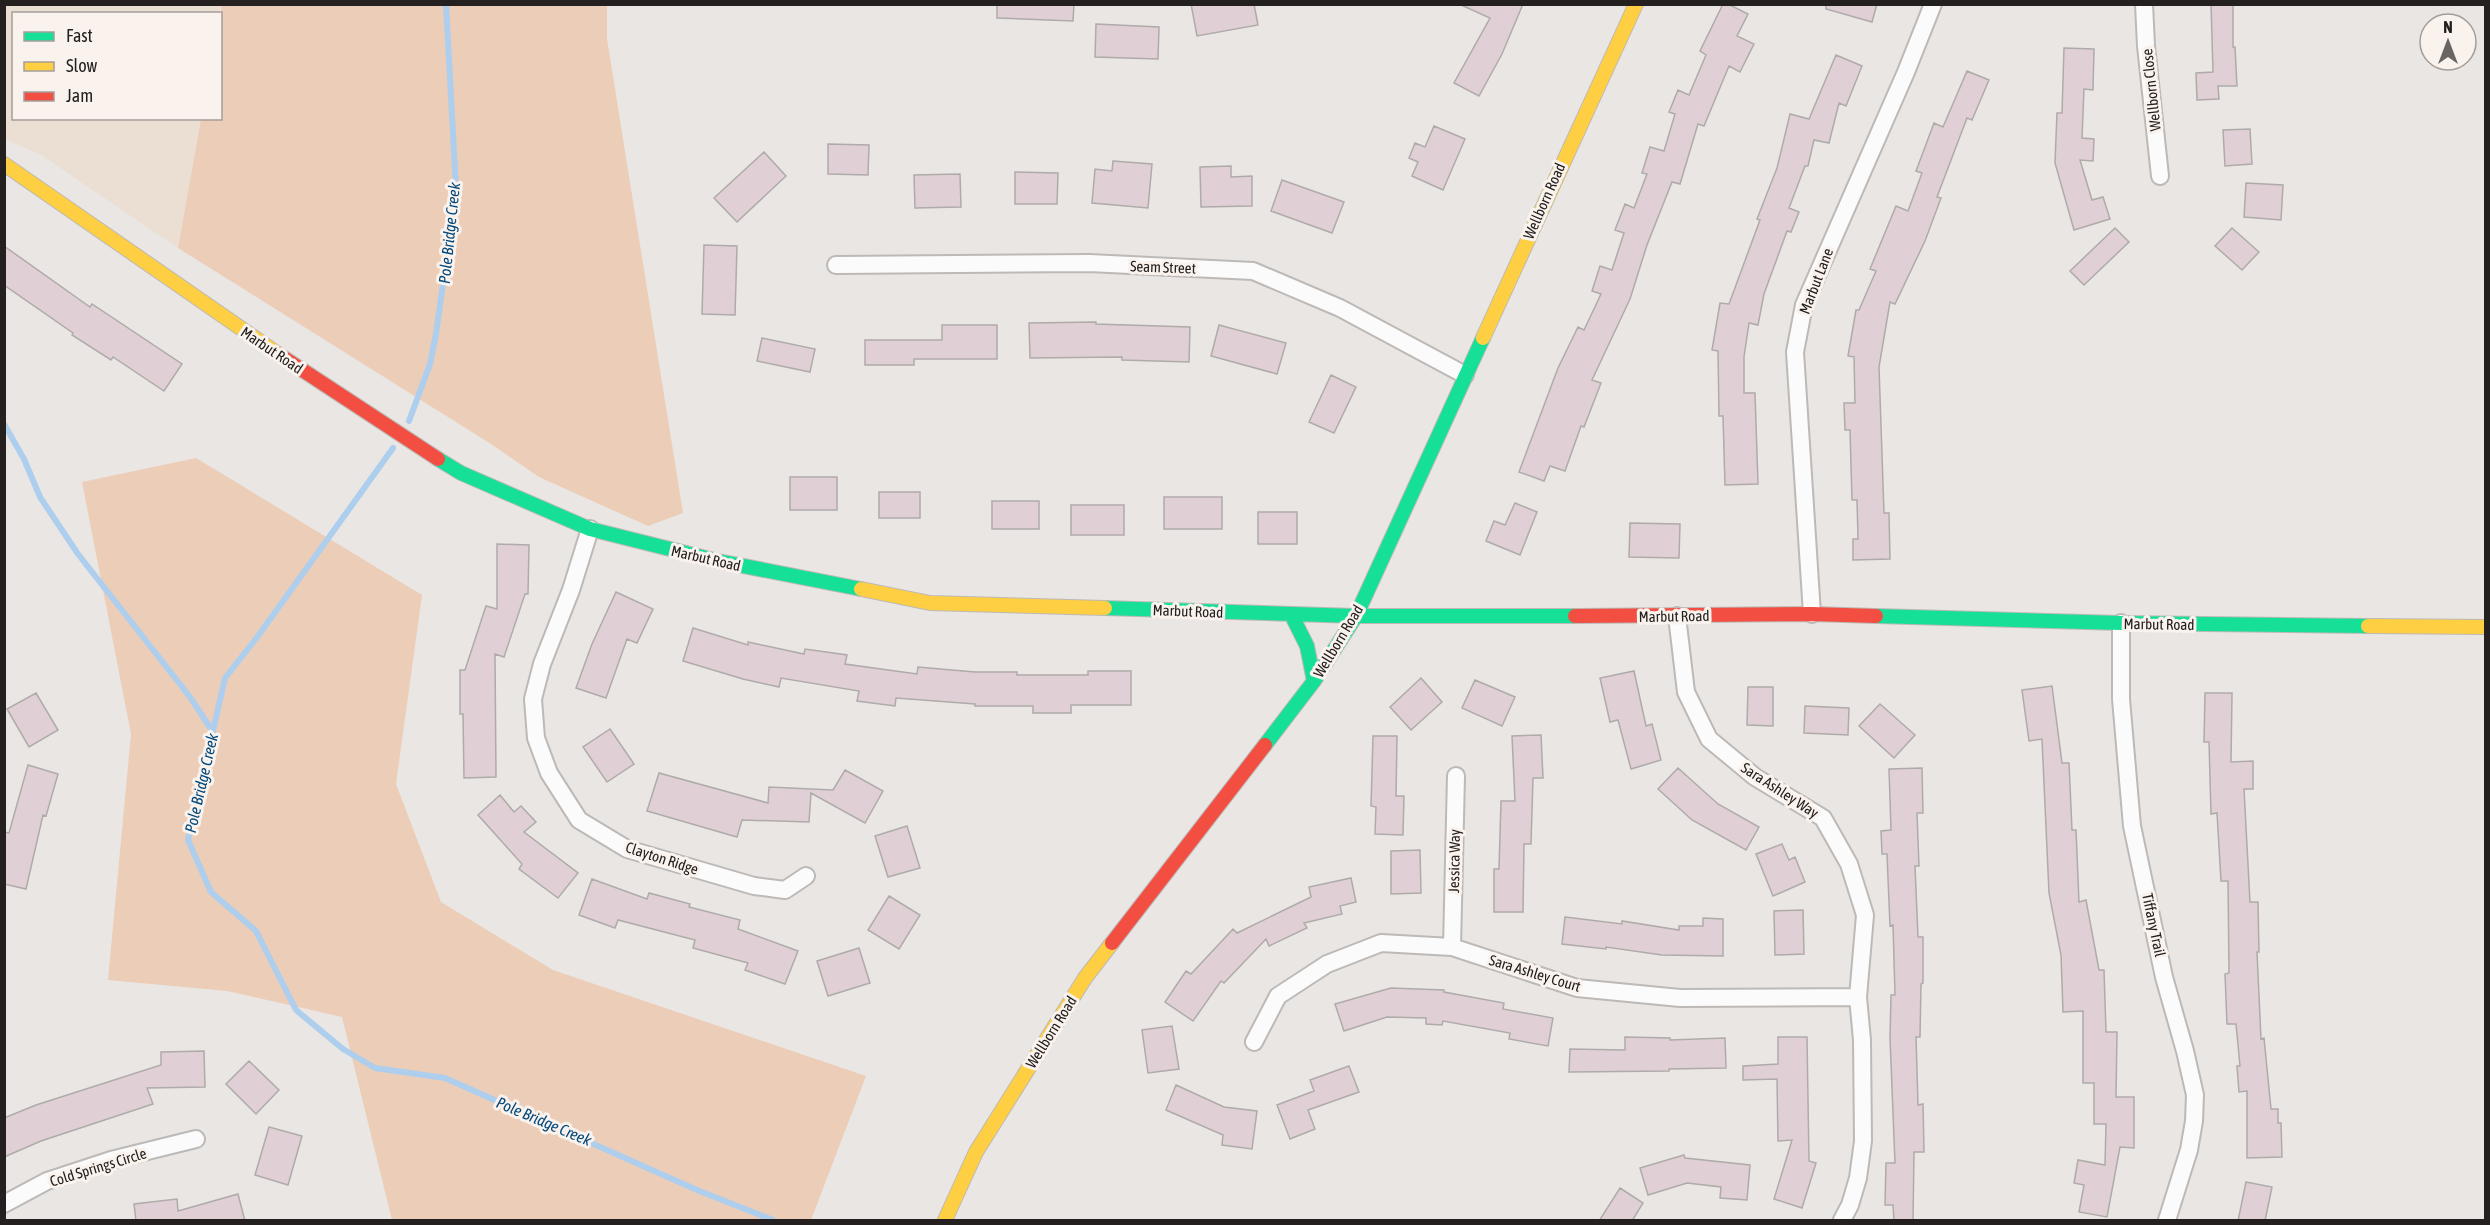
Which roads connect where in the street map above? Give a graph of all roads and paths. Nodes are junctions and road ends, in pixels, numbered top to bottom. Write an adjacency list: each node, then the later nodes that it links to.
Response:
1 (1636, 4): 7 (street, Wellborn Road)
2 (1933, 4): 10 (street, Marbut Lane)
3 (2144, 4): 5 (street, Wellborn Close)
4 (4, 164): 8 (street, Marbut Road)
5 (2160, 176)
6 (836, 265): 7 (street, Seam Street)
7 (1465, 375): 11 (street, Wellborn Road)
8 (590, 529): 9 (street, Marbut Road); 17 (street, Clayton Ridge)
9 (1291, 614): 11 (street, Marbut Road); 15 (street)
10 (1812, 614): 12 (street, Marbut Road); 13 (street, Marbut Road)
11 (1356, 616): 12 (street, Marbut Road); 15 (street, Wellborn Road)
12 (1677, 616): 19 (street, Sara Ashley Way)
13 (2121, 623): 14 (street, Marbut Road); 25 (street, Tiffany Trail)
14 (2486, 627)
15 (1314, 681): 23 (street, Wellborn Road)
16 (1456, 776): 18 (street, Jessica Way)
17 (806, 876)
18 (1452, 947): 19 (street, Sara Ashley Court); 20 (street, Sara Ashley Court)
19 (1858, 997): 24 (street, Sara Ashley Way)
20 (1254, 1042)
21 (196, 1139): 22 (street, Cold Springs Circle)
22 (4, 1204)
23 (945, 1221)
24 (1842, 1221)
25 (2166, 1221)

